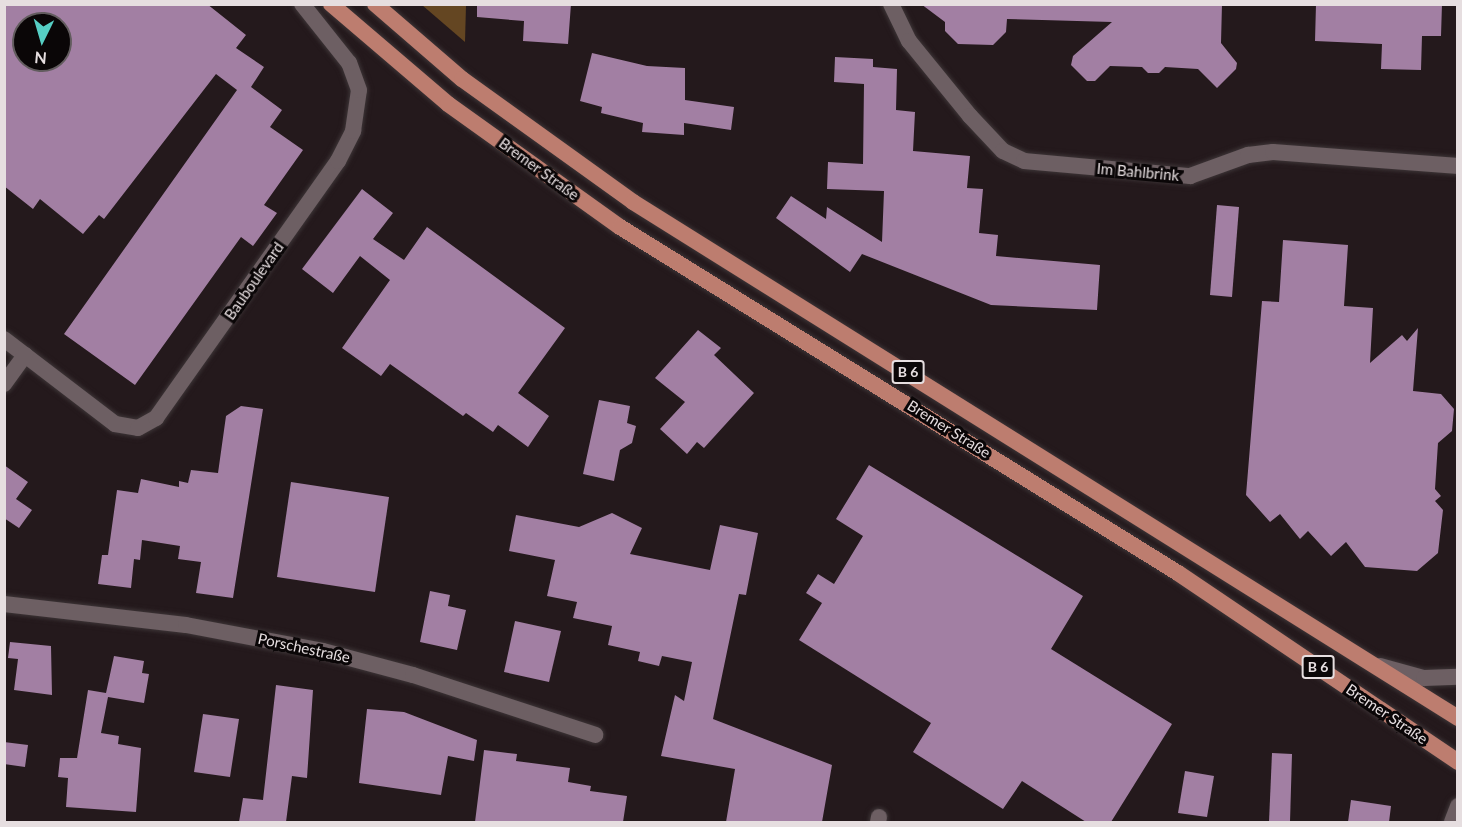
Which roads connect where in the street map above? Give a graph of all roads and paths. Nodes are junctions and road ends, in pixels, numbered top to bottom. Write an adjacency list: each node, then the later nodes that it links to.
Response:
1 (302, 4): 7 (street, Bauboulevard)
2 (331, 4): 14 (main road, Bremer Straße / B 6)
3 (375, 4): 10 (main road, Bremer Straße / B 6)
4 (891, 4): 5 (street, Im Bahlbrink)
5 (1458, 166)
6 (4, 339): 7 (street, Bauboulevard)
7 (25, 355): 8 (street)
8 (4, 384)
9 (4, 604): 13 (street, Porschestraße)
10 (1380, 666): 11 (street); 12 (main road, Bremer Straße / B 6)
11 (1458, 677)
12 (1458, 718)
13 (594, 735)
14 (1458, 762)
15 (1458, 806): 16 (street)
16 (1452, 822)

